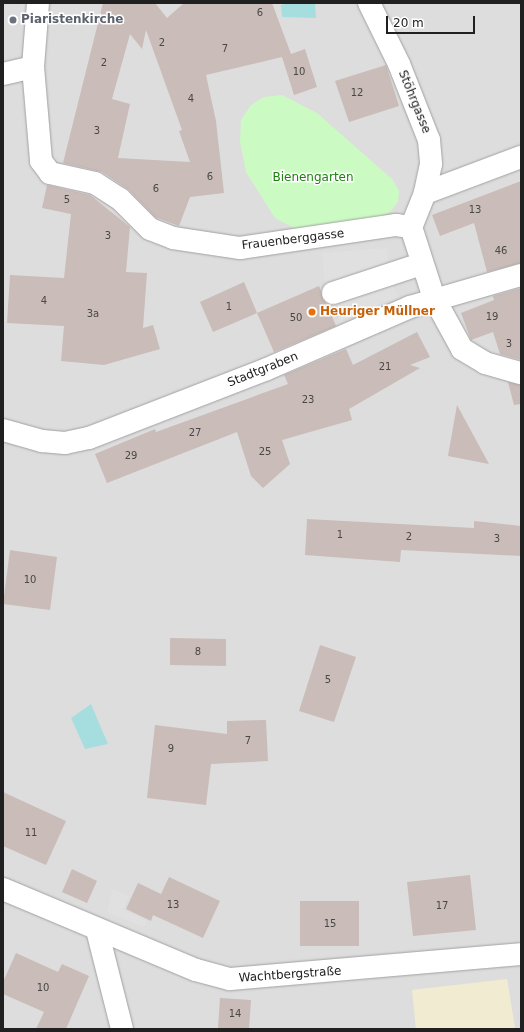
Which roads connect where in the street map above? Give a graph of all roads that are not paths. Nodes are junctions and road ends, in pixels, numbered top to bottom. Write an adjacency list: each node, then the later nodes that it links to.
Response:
1 (369, 3): 6 (street, Stöhrgasse)
2 (38, 5): 3 (street)
3 (33, 67): 4 (street); 7 (street, Frauenberggasse)
4 (3, 74)
5 (521, 157): 6 (street)
6 (425, 193): 7 (street, Stöhrgasse)
7 (411, 227): 8 (street)
8 (421, 264): 10 (street); 11 (street)
9 (521, 275): 11 (street, Stadtgraben)
10 (333, 294)
11 (434, 298): 12 (street); 13 (street, Stadtgraben)
12 (521, 373)
13 (3, 430)
14 (3, 889): 15 (street, Wachtbergstraße)
15 (97, 930): 16 (street, Wachtbergstraße); 17 (street)
16 (521, 954)
17 (122, 1029)

